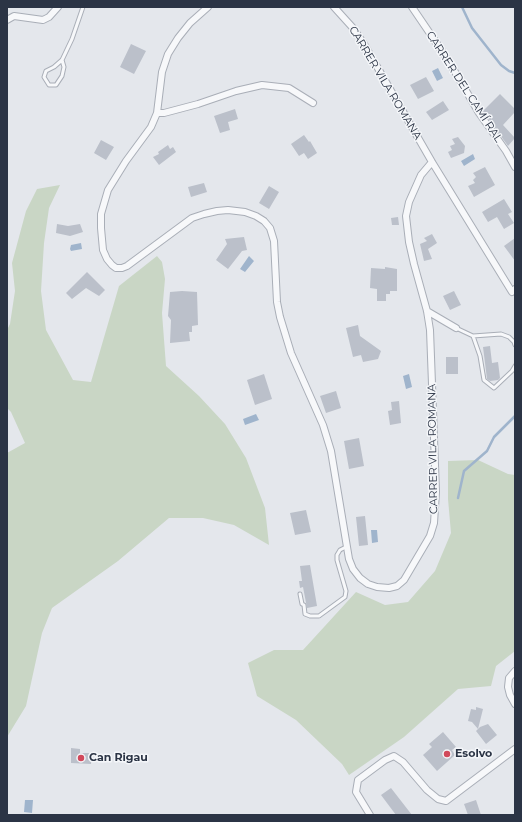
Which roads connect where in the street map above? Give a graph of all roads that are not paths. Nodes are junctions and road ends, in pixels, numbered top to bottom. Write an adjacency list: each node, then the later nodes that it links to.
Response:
1 (58, 7): 6 (street)
2 (83, 7): 7 (lane)
3 (208, 7): 9 (street, CARRER VILA ROMANA)
4 (334, 7): 10 (street, CARRER VILA ROMANA)
5 (412, 7): 11 (street, CARRER DEL CAMÍ RAL)
6 (7, 20)
7 (62, 60): 7 (lane)
8 (313, 103): 9 (street)
9 (157, 113): 18 (street, CARRER VILA ROMANA)
10 (432, 162): 12 (street, CARRER VILA ROMANA); 13 (street, CARRER VILA ROMANA)
11 (515, 167)
12 (514, 293)
13 (427, 311): 14 (street); 18 (street, CARRER VILA ROMANA)
14 (456, 328): 15 (lane)
15 (473, 336): 16 (lane); 17 (lane)
16 (515, 345)
17 (515, 366)
18 (346, 548): 19 (lane)
19 (300, 594)
20 (515, 671): 21 (street)
21 (515, 704)
22 (515, 749): 23 (street)
23 (370, 815)

